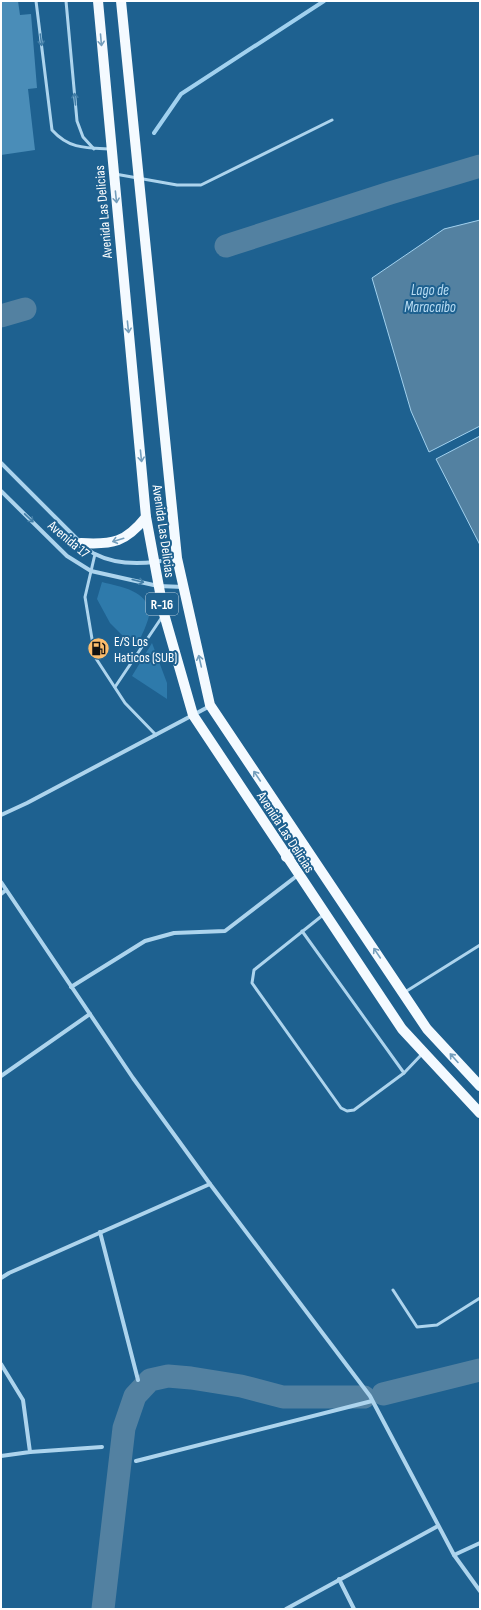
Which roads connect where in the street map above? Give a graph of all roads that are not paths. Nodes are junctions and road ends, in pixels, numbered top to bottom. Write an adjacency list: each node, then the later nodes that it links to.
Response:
1 (36, 1): 6 (lane, one-way to 6)
2 (66, 1): 6 (lane, one-way to 2)
3 (98, 1): 7 (main road, Avenida Las Delicias / R-16, one-way to 7)
4 (121, 1): 9 (main road, Avenida Las Delicias / R-16)
5 (332, 120): 9 (lane)
6 (94, 148): 7 (lane)
7 (111, 149): 8 (main road, Avenida Las Delicias / R-16)
8 (113, 174): 9 (lane); 12 (main road, Avenida Las Delicias / R-16, one-way to 12)
9 (138, 177): 15 (main road, Avenida Las Delicias / R-16)
10 (1, 463): 13 (street, Avenida 17)
11 (1, 491): 17 (street, Avenida 17, one-way to 17)
12 (146, 516): 13 (main road, one-way to 13); 16 (main road, Avenida Las Delicias / R-16)
13 (81, 543): 14 (street, Avenida 17)
14 (95, 554): 16 (street, Avenida 17); 17 (lane)
15 (177, 558): 16 (street, Avenida 17); 19 (main road, Avenida Las Delicias / R-16)
16 (154, 563): 18 (main road, Avenida Las Delicias / R-16)
17 (91, 571): 18 (street, Avenida 17, one-way to 18); 21 (lane)
18 (158, 586): 19 (street, Avenida 17); 20 (main road, Avenida Las Delicias / R-16)
19 (184, 587): 22 (main road, Avenida Las Delicias / R-16, one-way to 19)
20 (164, 614): 21 (lane); 23 (main road, Avenida Las Delicias / R-16)
21 (115, 687): 24 (lane)
22 (210, 706): 23 (street); 26 (main road, Avenida Las Delicias / R-16, one-way to 22)
23 (193, 715): 24 (street); 27 (main road, Avenida Las Delicias / R-16)
24 (156, 735): 25 (street)
25 (1, 815)
26 (304, 846): 27 (main road); 36 (main road, Avenida Las Delicias / R-16, one-way to 26)
27 (286, 857): 28 (main road, Avenida Las Delicias / R-16)
28 (298, 875): 32 (main road, Avenida Las Delicias / R-16); 35 (street)
29 (1, 882): 30 (street)
30 (6, 890): 31 (street); 35 (street)
31 (1, 894)
32 (324, 914): 33 (lane); 38 (main road, Avenida Las Delicias / R-16)
33 (302, 931): 39 (lane); 39 (lane)
34 (480, 945): 36 (lane)
35 (71, 987): 37 (street)
36 (404, 993): 41 (main road, Avenida Las Delicias / R-16, one-way to 36)
37 (90, 1014): 40 (street); 43 (street)
38 (424, 1052): 39 (lane); 42 (main road, Avenida Las Delicias / R-16)
39 (404, 1074)
40 (1, 1076)
41 (480, 1086)
42 (480, 1113)
43 (210, 1184): 44 (street); 50 (street)
44 (100, 1232): 45 (street); 49 (street)
45 (1, 1278)
46 (392, 1290): 47 (lane)
47 (480, 1298)
48 (1, 1364): 52 (street)
49 (138, 1380)
50 (372, 1401): 54 (street); 55 (street)
51 (102, 1447): 52 (street)
52 (30, 1452): 53 (street)
53 (1, 1456)
54 (136, 1461)
55 (438, 1526): 57 (street); 58 (street)
56 (480, 1542): 57 (street)
57 (454, 1556): 59 (street)
58 (339, 1579): 60 (street); 61 (street)
59 (480, 1591)
60 (286, 1609)
61 (354, 1609)

